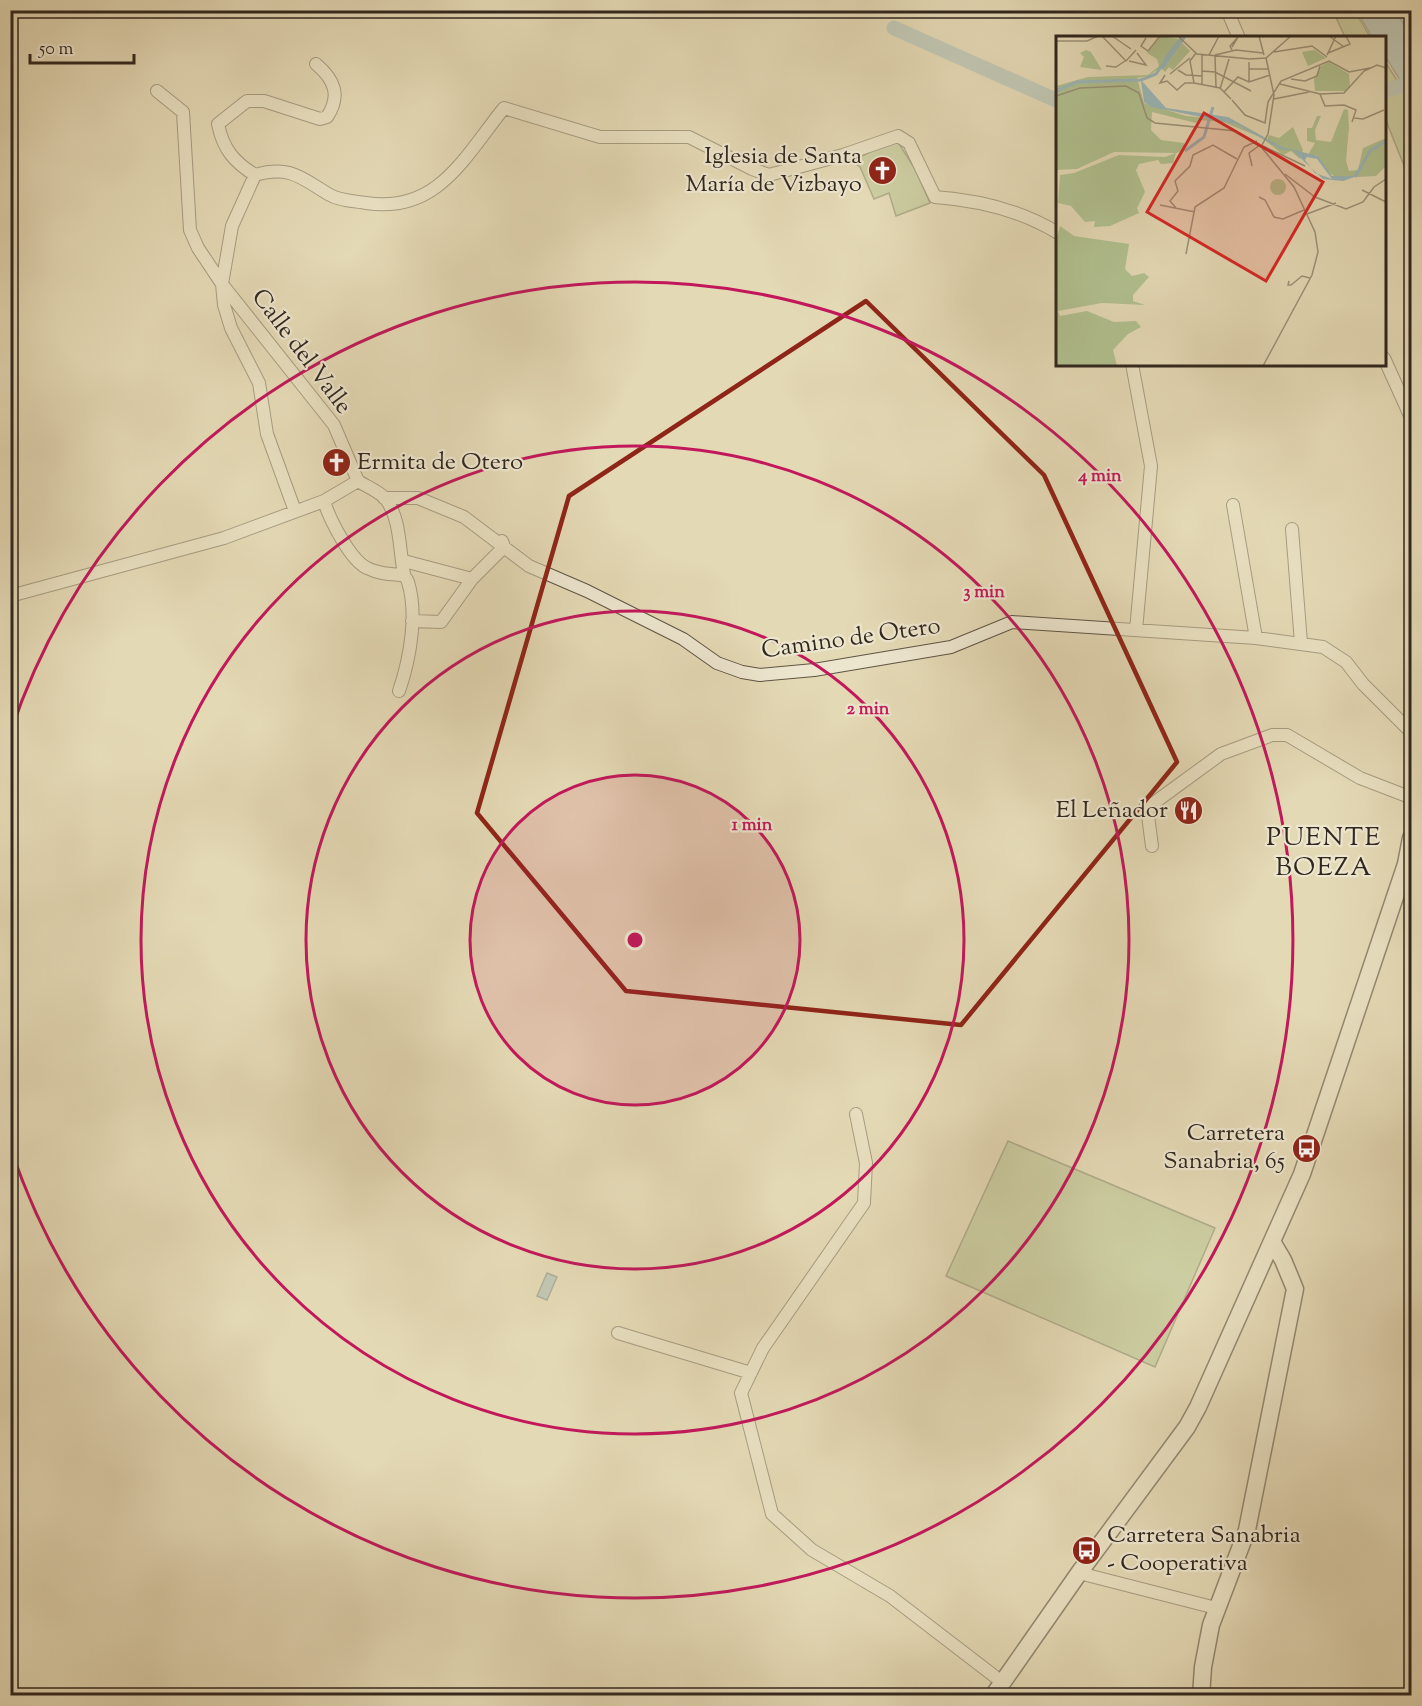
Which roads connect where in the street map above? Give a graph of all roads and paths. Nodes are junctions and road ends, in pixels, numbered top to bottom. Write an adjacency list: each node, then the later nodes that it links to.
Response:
1 (1227, 10): 2 (street)
2 (1238, 36)
3 (316, 64): 5 (street)
4 (157, 90): 7 (street, Calle del Valle)
5 (255, 175): 6 (street); 7 (street)
6 (1056, 232)
7 (222, 284): 11 (street, Calle del Valle); 15 (street)
8 (1386, 362): 10 (street)
9 (1132, 366): 23 (street)
10 (1412, 420)
11 (358, 481): 12 (street); 13 (street)
12 (384, 498): 17 (street, Camino de Otero); 18 (street)
13 (324, 501): 15 (street); 19 (street)
14 (1233, 505): 24 (street)
15 (295, 511): 21 (street)
16 (1292, 529): 25 (street)
17 (503, 543): 20 (street); 23 (street, Camino de Otero)
18 (404, 561): 19 (street); 20 (street)
19 (406, 578): 22 (street)
20 (472, 579): 22 (street)
21 (10, 596)
22 (412, 621): 26 (street)
23 (1136, 630): 24 (street, Camino de Otero)
24 (1256, 638): 25 (street, Camino de Otero)
25 (1301, 643): 27 (street, Camino de Otero)
26 (399, 691)
27 (1412, 733)
28 (1412, 798): 31 (street)
29 (1412, 828): 30 (street)
30 (1412, 838): 32 (street)
31 (1152, 846)
32 (1409, 862): 34 (street)
33 (856, 1114): 36 (street)
34 (1273, 1243): 37 (street); 38 (street)
35 (618, 1333): 36 (street)
36 (751, 1373): 39 (street)
37 (1079, 1573): 38 (street); 39 (street)
38 (1216, 1608): 40 (street)
39 (997, 1689)
40 (1201, 1695)

